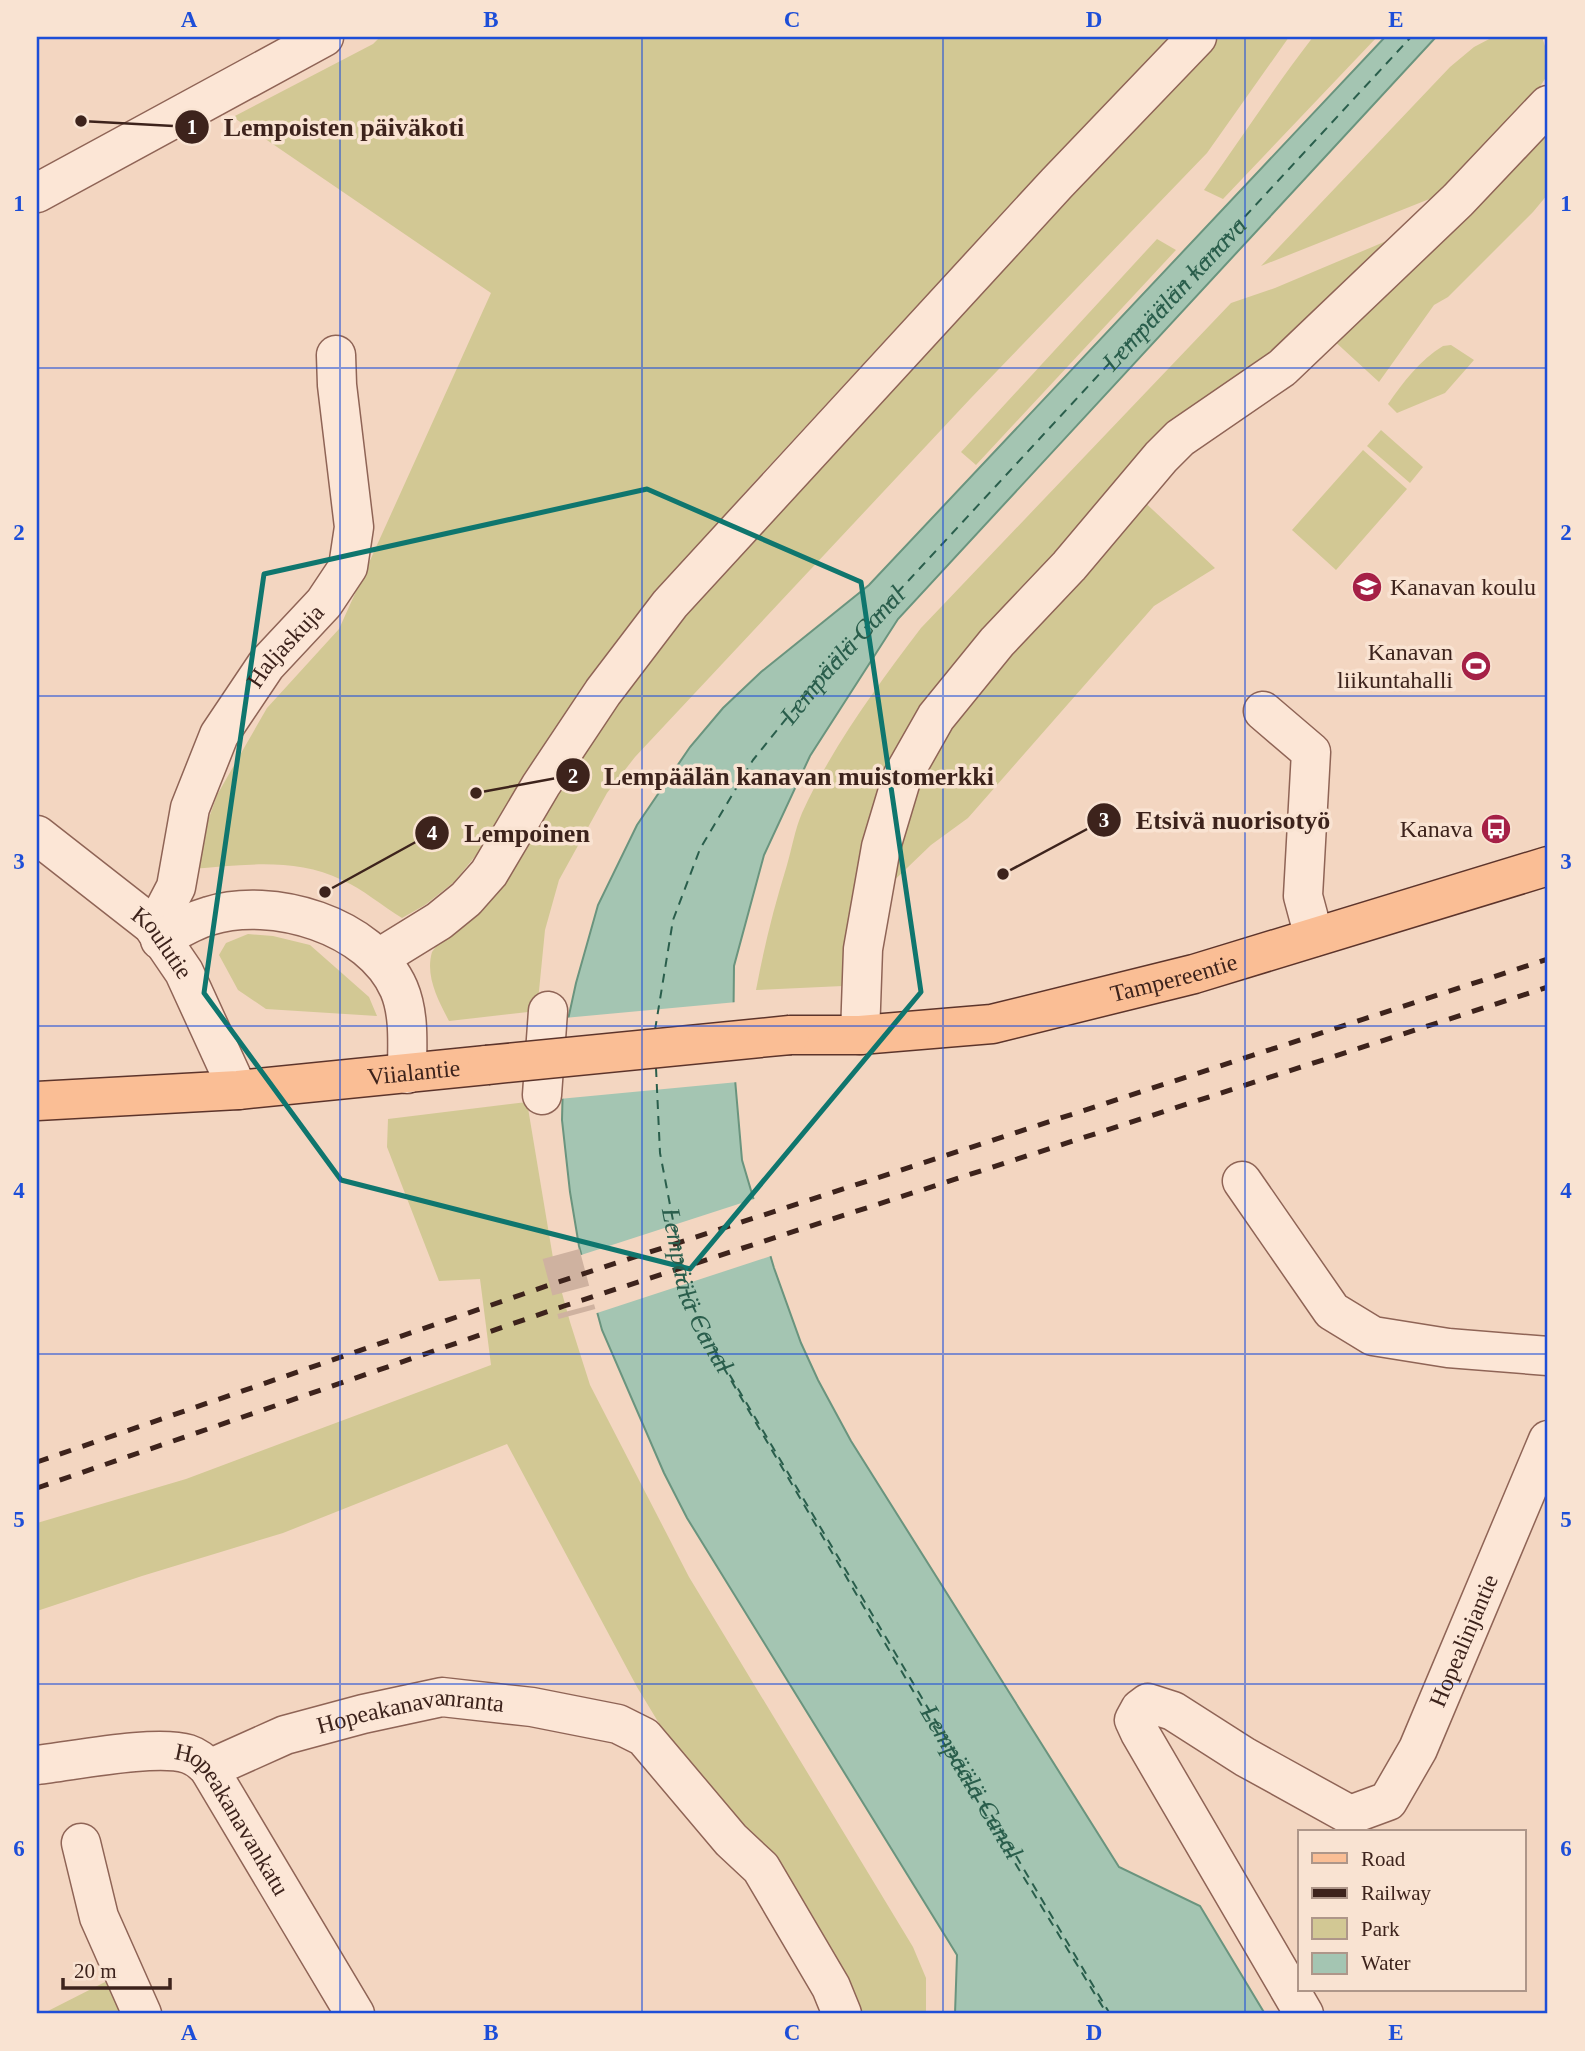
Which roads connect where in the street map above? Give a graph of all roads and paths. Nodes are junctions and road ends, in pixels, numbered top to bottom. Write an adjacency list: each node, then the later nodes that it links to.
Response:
1 (324, 37): 4 (street)
2 (1197, 37): 11 (street)
3 (1548, 105): 14 (street)
4 (37, 193)
5 (336, 355): 9 (street, Haljaskuja)
6 (1263, 711): 10 (street)
7 (37, 835): 9 (street, Koulutie)
8 (1548, 866): 10 (main road, Tampereentie)
9 (156, 932): 11 (street); 16 (street, Koulutie)
10 (1314, 937): 14 (main road, Tampereentie)
11 (379, 958): 15 (street)
12 (548, 1011): 17 (street)
13 (790, 1035): 14 (main road, Tampereentie); 15 (main road, Viialantie, bridge)
14 (860, 1035)
15 (407, 1074): 16 (main road, Viialantie)
16 (238, 1090): 18 (main road, Viialantie)
17 (542, 1095)
18 (37, 1101)
19 (1242, 1181): 20 (street)
20 (1548, 1356)
21 (1548, 1440): 28 (street, Hopealinjantie)
22 (37, 1765): 23 (street, Hopeakanavankatu)
23 (209, 1769): 26 (street, Hopeakanavankatu); 27 (street, Hopeakanavanranta)
24 (81, 1843): 25 (street)
25 (142, 2014)
26 (355, 2014)
27 (842, 2014)
28 (1304, 2014)

